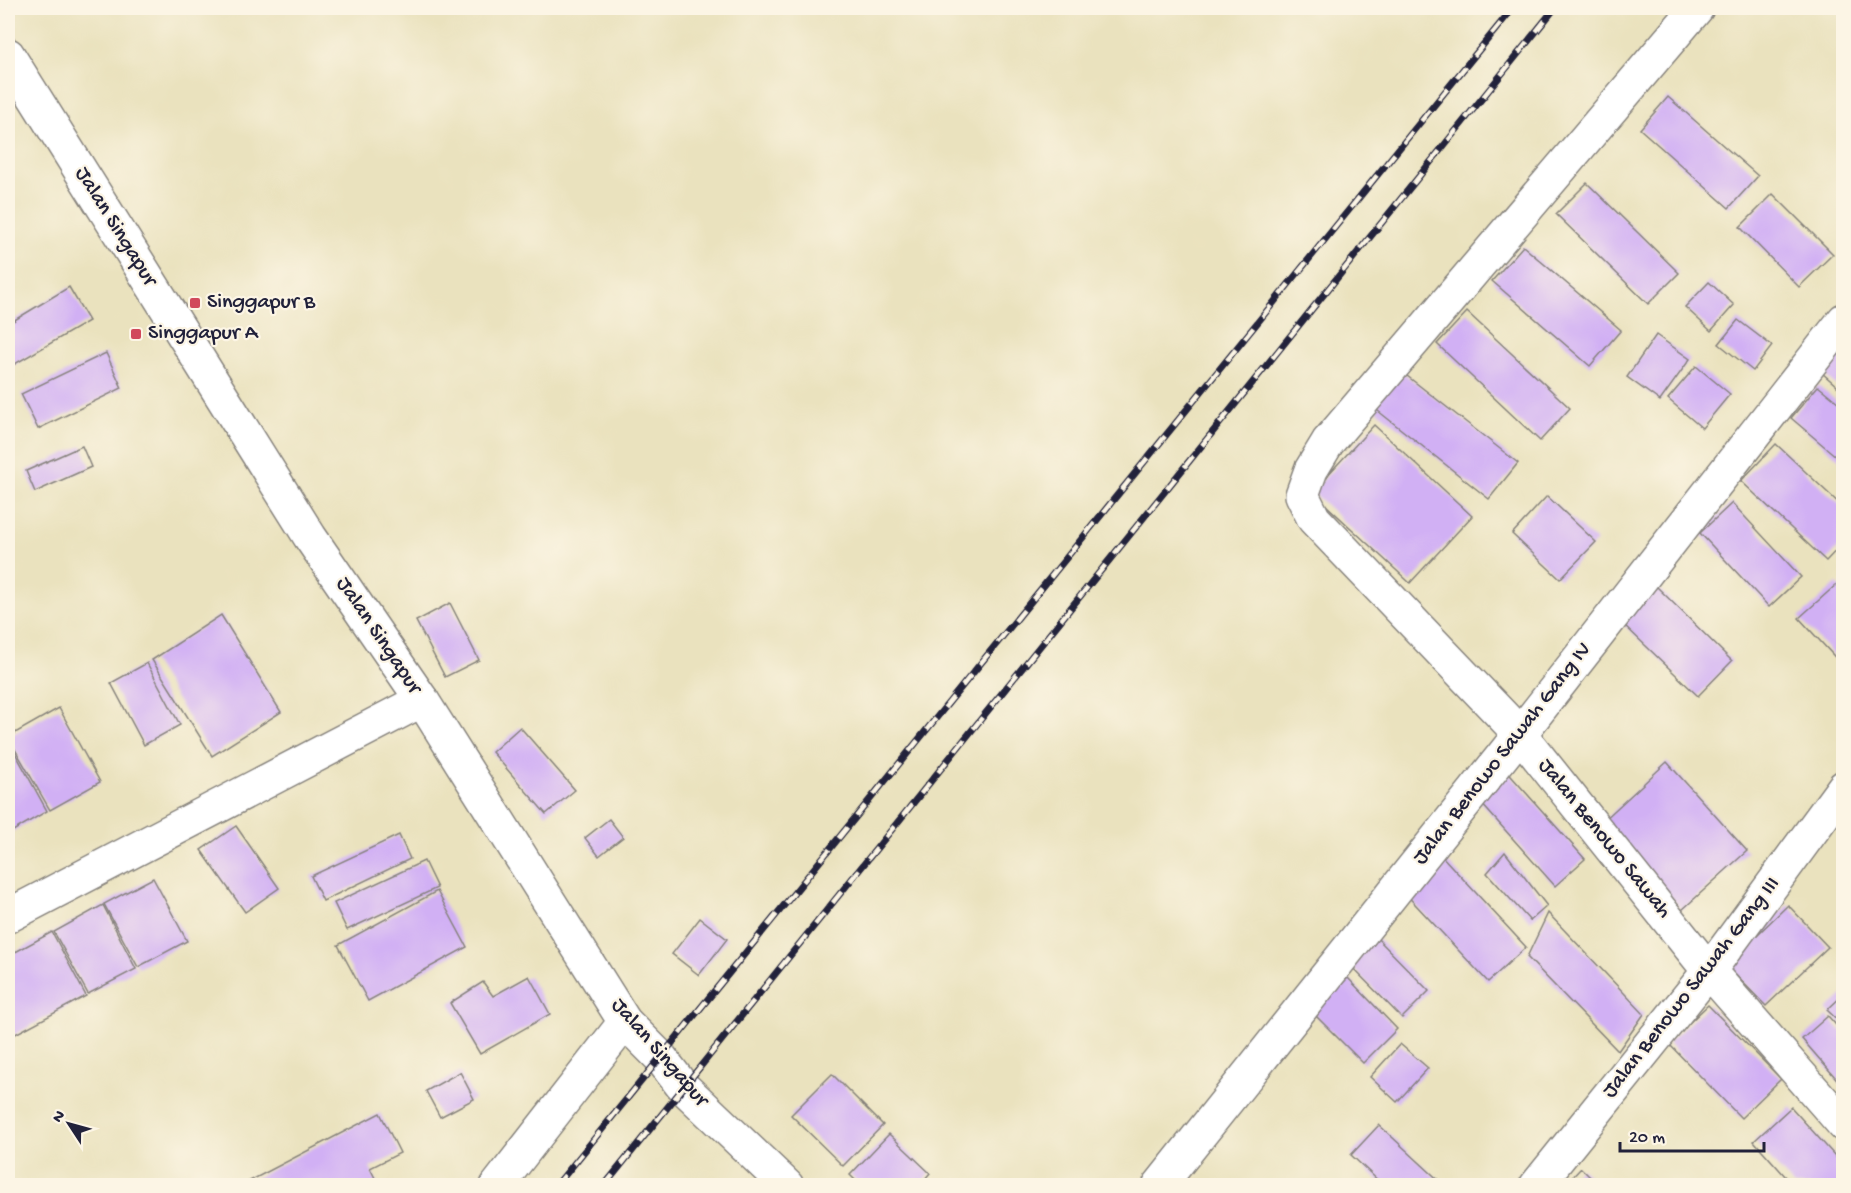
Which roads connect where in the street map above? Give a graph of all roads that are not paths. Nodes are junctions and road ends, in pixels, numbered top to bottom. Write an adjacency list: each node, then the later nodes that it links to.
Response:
1 (1697, 8): 5 (street, Jalan Benowo Sawah)
2 (8, 56): 4 (street, Jalan Singapur)
3 (1844, 320): 5 (street, Jalan Benowo Sawah Gang IV)
4 (422, 700): 7 (street); 9 (street, Jalan Singapur)
5 (1520, 734): 8 (street, Jalan Benowo Sawah); 13 (street, Jalan Benowo Sawah Gang IV)
6 (1844, 787): 8 (street, Jalan Benowo Sawah Gang III)
7 (8, 916)
8 (1709, 971): 10 (street, Jalan Benowo Sawah); 14 (street, Jalan Benowo Sawah Gang III)
9 (626, 1022): 11 (street); 12 (street, Jalan Singapur)
10 (1844, 1125)
11 (497, 1185)
12 (787, 1185)
13 (1159, 1185)
14 (1536, 1185)

